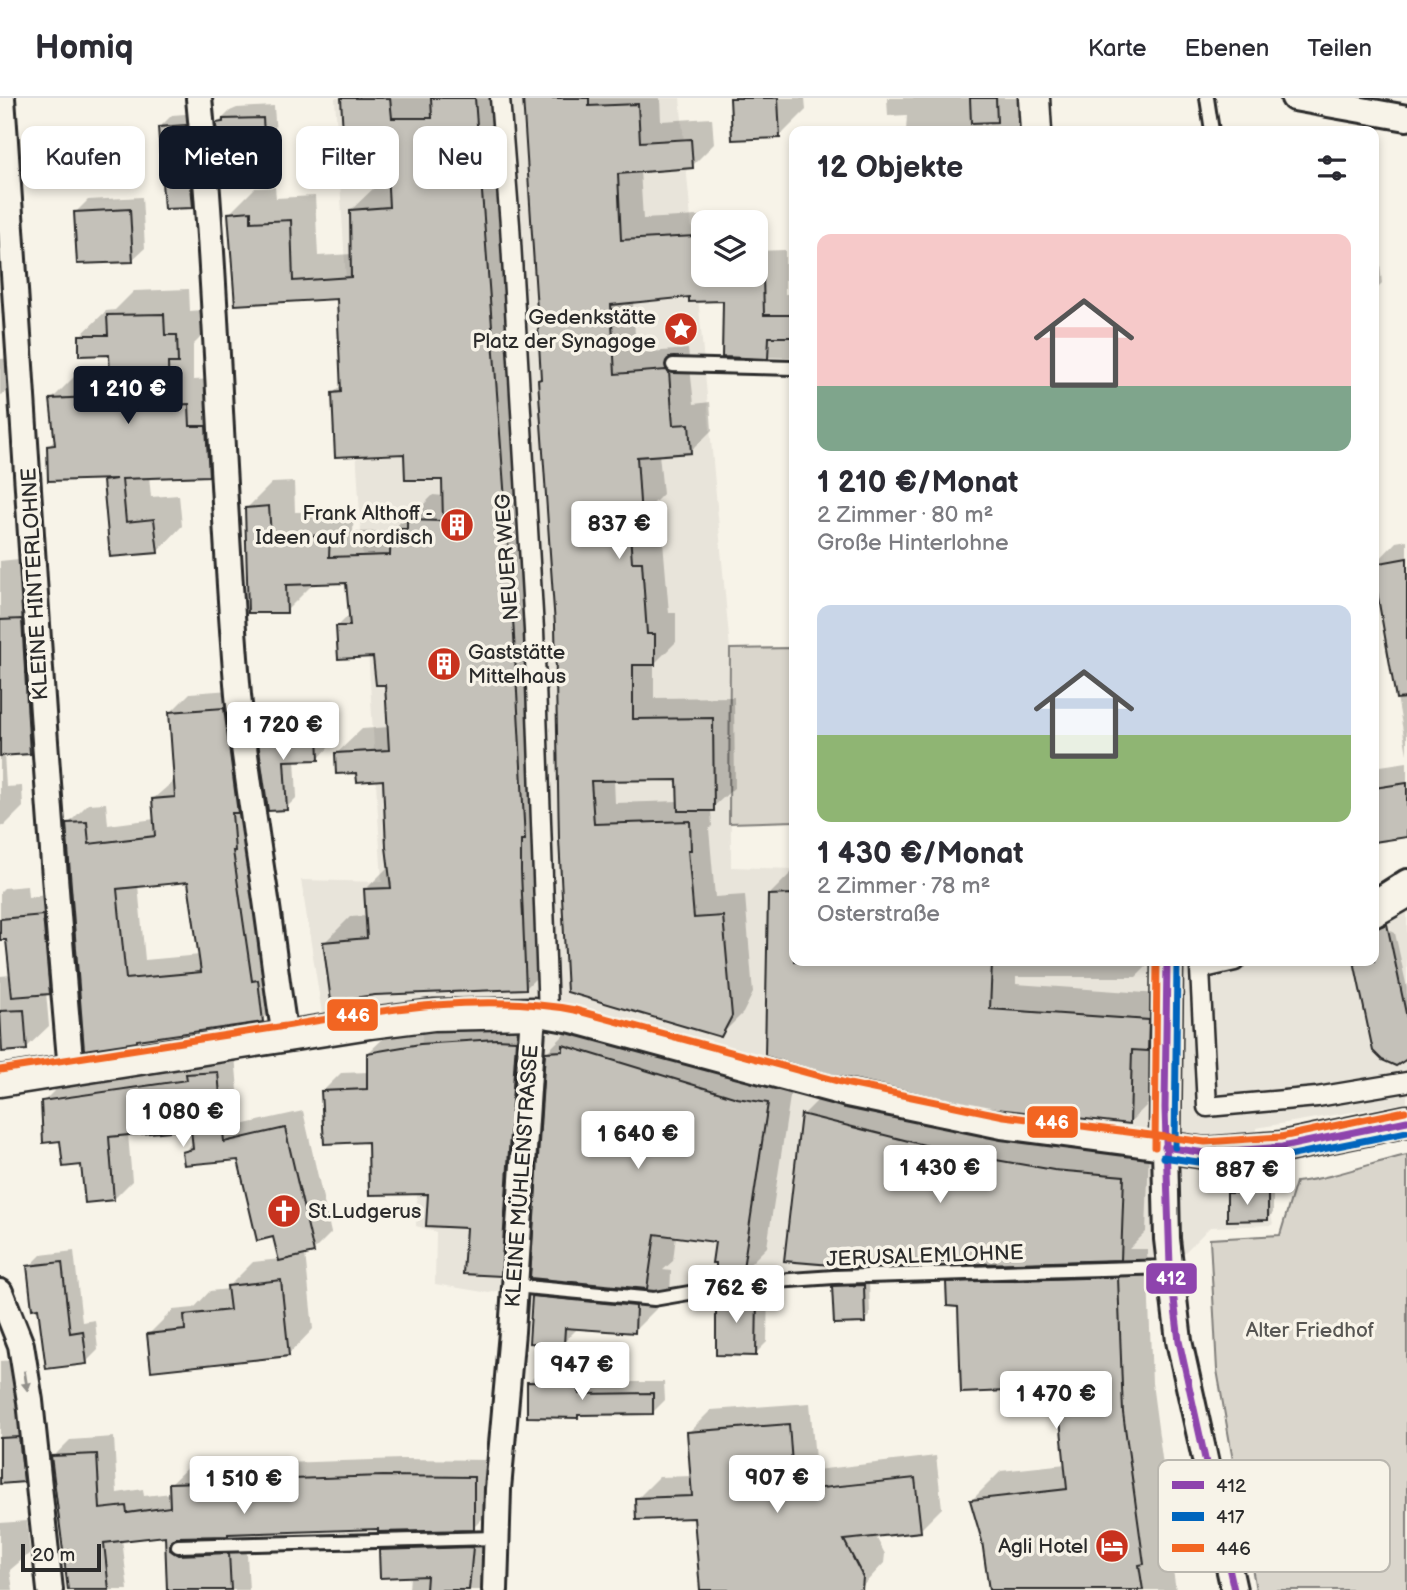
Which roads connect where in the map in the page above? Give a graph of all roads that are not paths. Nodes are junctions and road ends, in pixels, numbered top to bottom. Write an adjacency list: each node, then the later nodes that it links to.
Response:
1 (2, 98): 20 (street, KLEINE HINTERLOHNE)
2 (199, 98): 19 (street)
3 (500, 98): 18 (street, NEUER WEG)
4 (1034, 98): 8 (street)
5 (1207, 98): 9 (lane)
6 (1294, 98): 7 (street)
7 (1407, 118)
8 (1036, 126)
9 (1211, 126)
10 (673, 365): 11 (lane)
11 (789, 368)
12 (1407, 882): 13 (street)
13 (1379, 900)
14 (1407, 900): 15 (street)
15 (1379, 915)
16 (1167, 966): 24 (street)
17 (1213, 966): 22 (street)
18 (540, 1013): 19 (street); 24 (street); 26 (street, KLEINE MÜHLENSTRASSE)
19 (285, 1037): 20 (street)
20 (71, 1070): 21 (street)
21 (0, 1081)
22 (1407, 1082)
23 (1407, 1121): 24 (street)
24 (1165, 1147): 25 (street)
25 (1170, 1267): 26 (lane, JERUSALEMLOHNE); 28 (street)
26 (515, 1286): 29 (street, KLEINE MÜHLENSTRASSE)
27 (0, 1292): 32 (street, one-way to 32)
28 (1206, 1460)
29 (496, 1538): 30 (lane); 33 (street, KLEINE MÜHLENSTRASSE)
30 (178, 1546)
31 (1230, 1572): 34 (street)
32 (50, 1590)
33 (495, 1590)
34 (1234, 1590)

